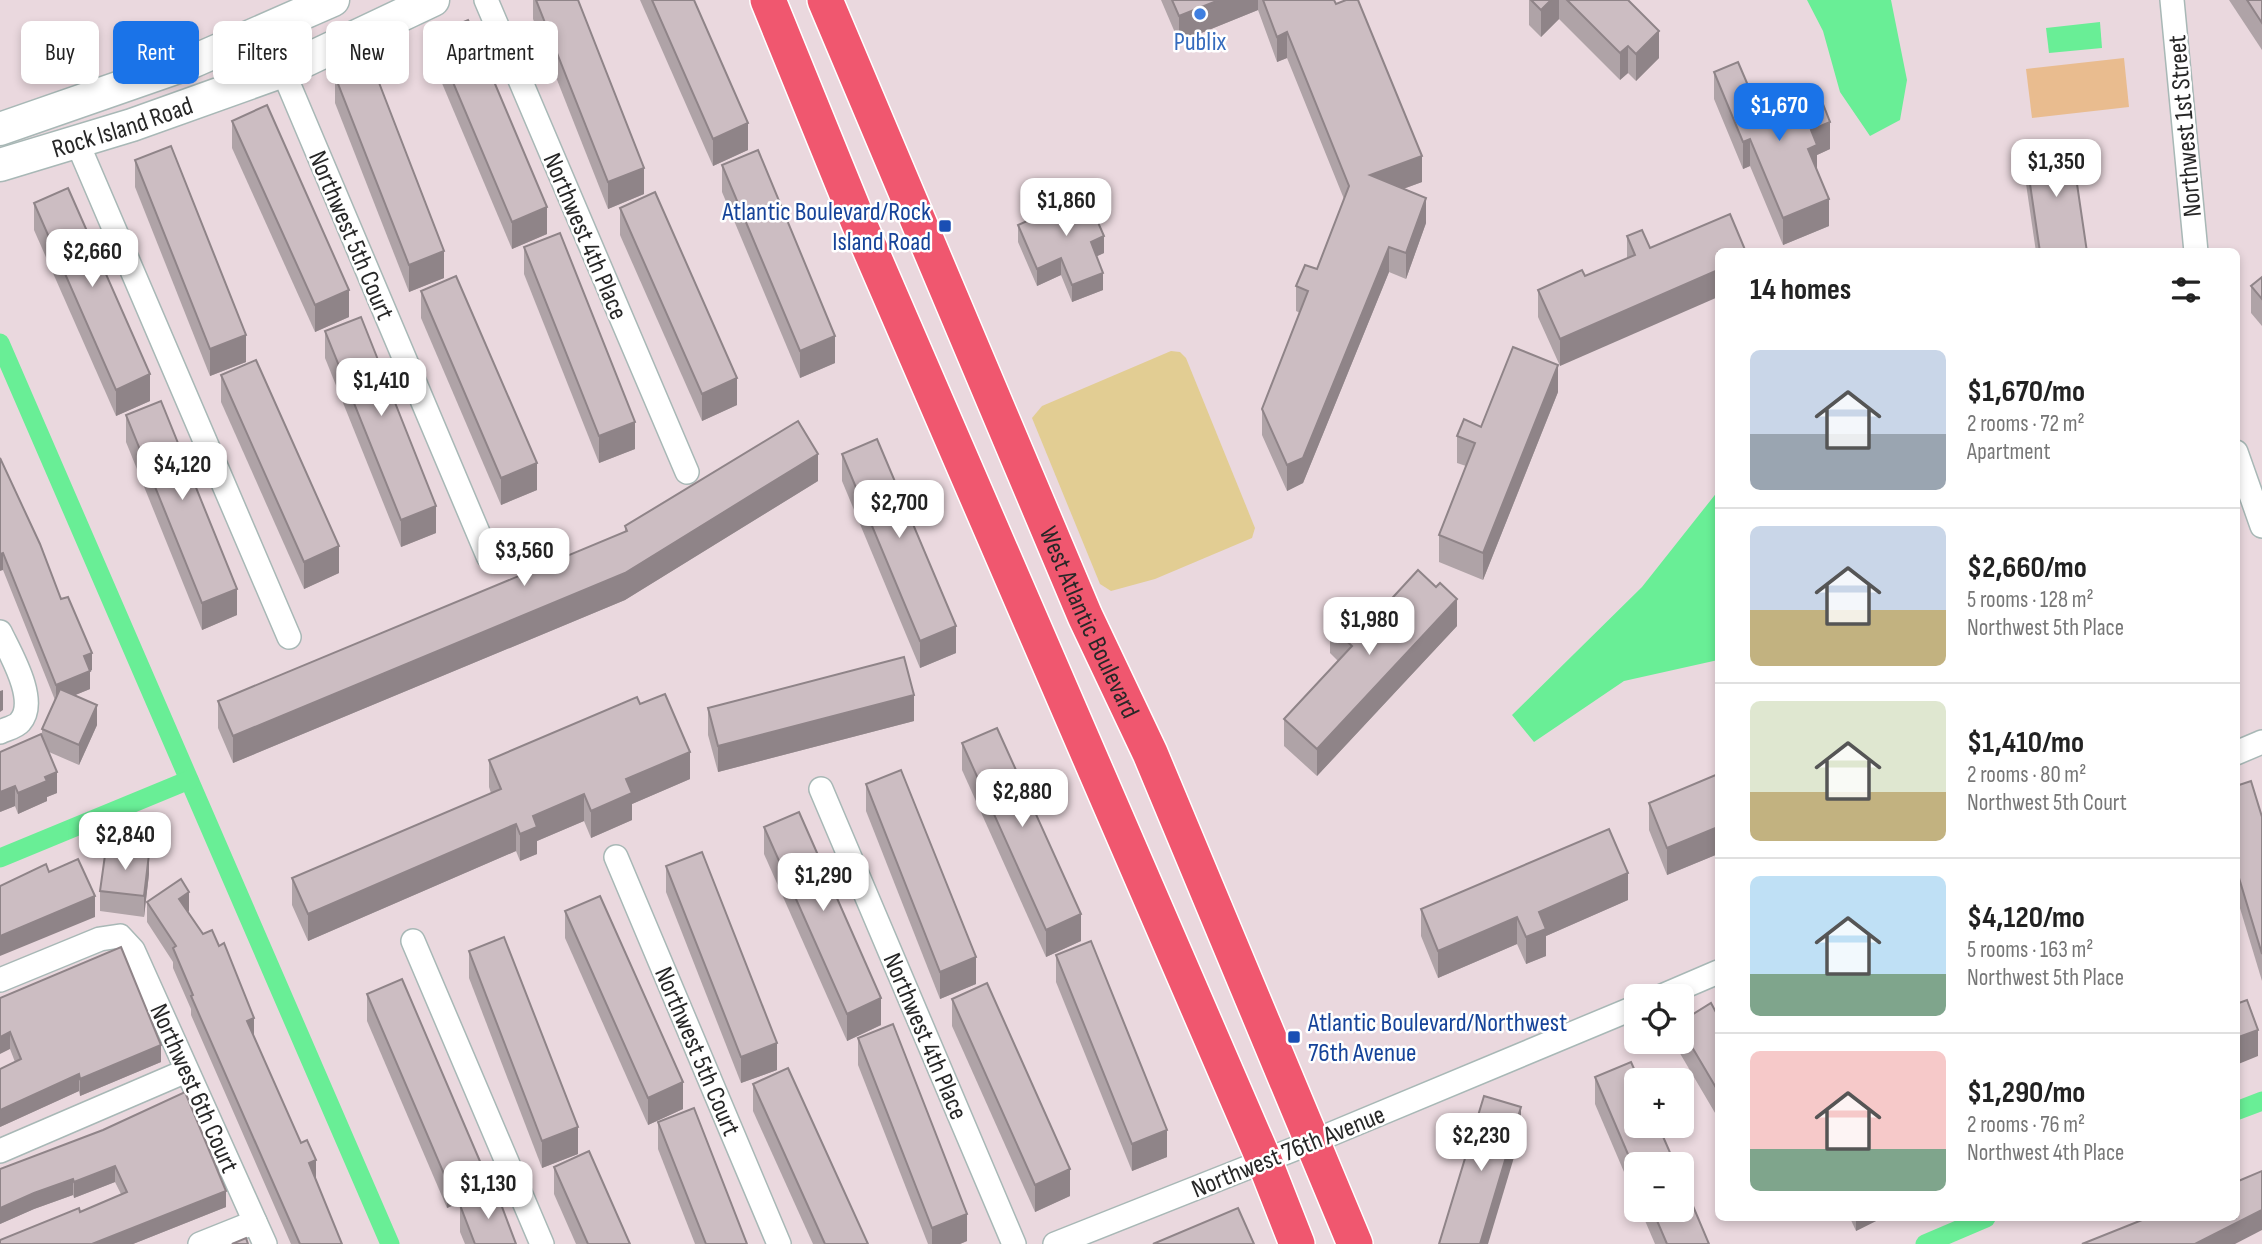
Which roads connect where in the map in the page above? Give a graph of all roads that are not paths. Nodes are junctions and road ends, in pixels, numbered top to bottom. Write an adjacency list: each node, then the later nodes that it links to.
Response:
1 (333, 0): 7 (main road, Rock Island Road)
2 (433, 0): 9 (main road, Rock Island Road)
3 (486, 0): 17 (street, Northwest 4th Place)
4 (768, 0): 35 (main road, West Atlantic Boulevard)
5 (825, 0): 33 (main road, West Atlantic Boulevard)
6 (2172, 0): 15 (street, Northwest 1st Street)
7 (286, 21)
8 (213, 51): 12 (main road, Rock Island Road)
9 (312, 57)
10 (245, 84): 13 (main road, Rock Island Road)
11 (288, 84): 19 (street, Northwest 5th Court)
12 (0, 129)
13 (78, 142): 14 (main road, Rock Island Road); 21 (street)
14 (0, 165)
15 (2196, 248)
16 (2240, 463): 18 (street)
17 (687, 472)
18 (2262, 526)
19 (488, 556)
20 (0, 632): 22 (street)
21 (289, 637)
22 (0, 732)
23 (2262, 742): 24 (street)
24 (2240, 750)
25 (821, 789): 41 (street, Northwest 4th Place)
26 (617, 857): 40 (street, Northwest 5th Court)
27 (413, 941): 39 (street)
28 (1715, 973): 30 (street)
29 (0, 980): 32 (street, Northwest 6th Court)
30 (1690, 984)
31 (1624, 1012): 33 (street, Northwest 76th Avenue)
32 (186, 1071): 34 (street); 36 (street, Northwest 6th Court)
33 (1312, 1142): 35 (street, Northwest 76th Avenue); 44 (main road, West Atlantic Boulevard)
34 (0, 1151)
35 (1264, 1160): 42 (street, Northwest 76th Avenue); 43 (main road, West Atlantic Boulevard)
36 (255, 1222): 37 (street); 38 (street, Northwest 6th Court)
37 (200, 1244)
38 (265, 1244)
39 (542, 1244)
40 (779, 1244)
41 (1014, 1244)
42 (1055, 1244)
43 (1297, 1244)
44 (1356, 1244)

